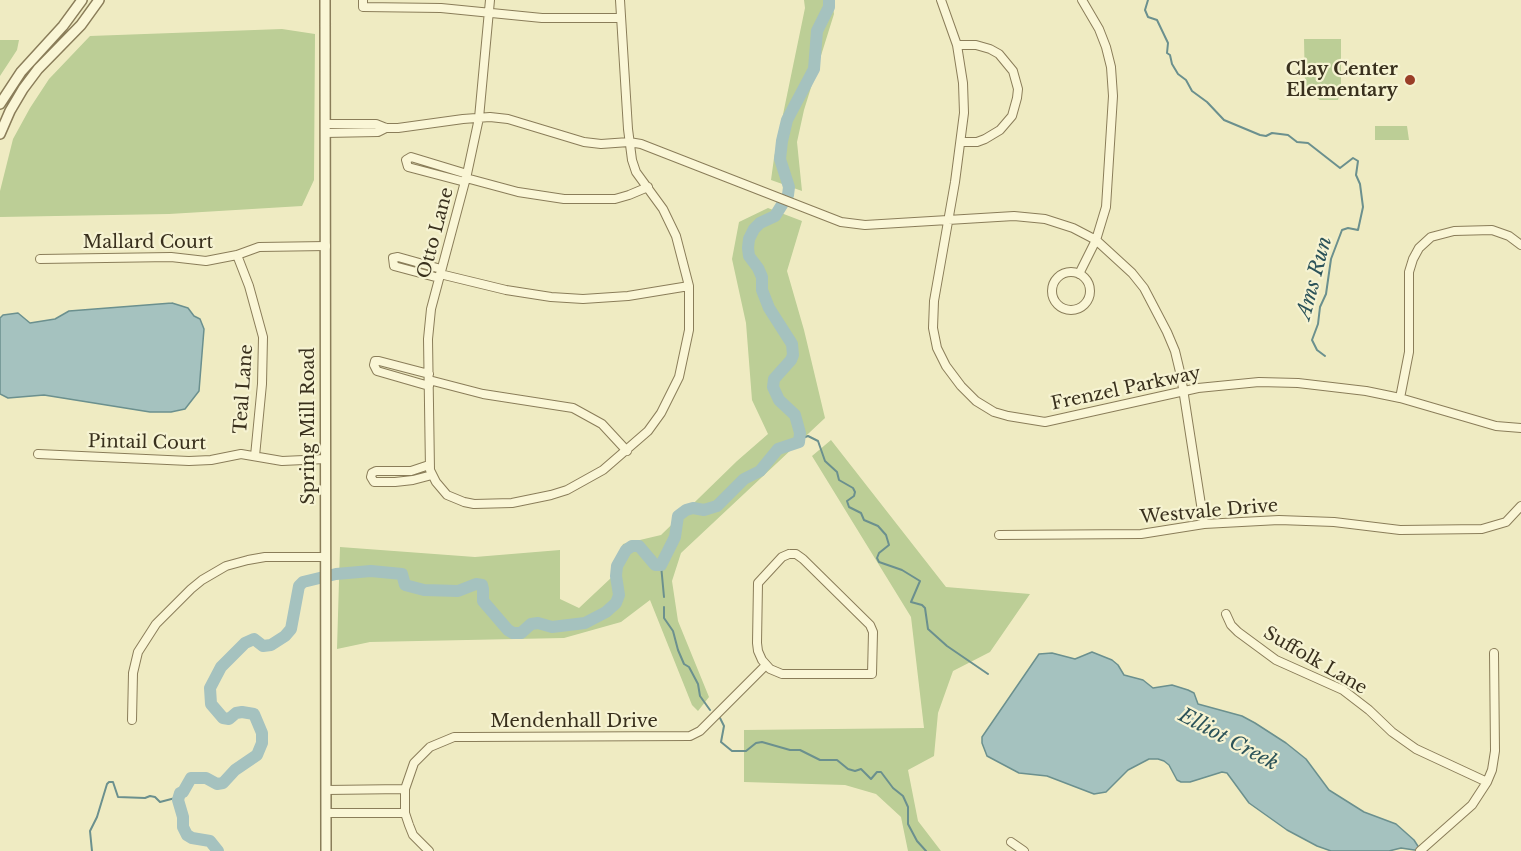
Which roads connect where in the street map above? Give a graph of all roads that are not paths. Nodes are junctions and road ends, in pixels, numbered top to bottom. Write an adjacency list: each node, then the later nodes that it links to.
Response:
1 (82, 0): 12 (street)
2 (99, 0): 15 (street)
3 (325, 0): 14 (street, Spring Mill Road)
4 (490, 0): 9 (street, Otto Lane)
5 (620, 0): 10 (street)
6 (941, 0): 11 (street, Frenzel Parkway)
7 (1082, 0): 21 (street)
8 (363, 3): 9 (street)
9 (490, 13): 10 (street); 13 (street, Otto Lane)
10 (621, 18): 16 (street)
11 (957, 45): 17 (street, Frenzel Parkway); 17 (street)
12 (0, 104)
13 (479, 118): 14 (street); 16 (street); 18 (street, Otto Lane)
14 (326, 128): 23 (street, Spring Mill Road)
15 (0, 134)
16 (629, 142): 19 (street); 20 (street)
17 (961, 142): 20 (street, Frenzel Parkway)
18 (466, 178): 18 (street); 19 (street); 26 (street, Otto Lane)
19 (648, 187): 28 (street)
20 (948, 219): 21 (street); 30 (street, Frenzel Parkway)
21 (1096, 240): 27 (street); 30 (street)
22 (1521, 245): 31 (street)
23 (326, 246): 24 (street, Mallard Court); 36 (street, Spring Mill Road)
24 (237, 255): 25 (street, Mallard Court); 35 (street, Teal Lane)
25 (39, 259)
26 (440, 273): 26 (street); 28 (street); 29 (street, Otto Lane)
27 (1079, 274): 27 (street)
28 (689, 286): 33 (street)
29 (429, 380): 29 (street); 33 (street); 37 (street, Otto Lane)
30 (1184, 390): 31 (street, Frenzel Parkway); 40 (street)
31 (1400, 398): 32 (street, Frenzel Parkway)
32 (1521, 428)
33 (627, 451): 38 (street)
34 (38, 454): 35 (street, Pintail Court)
35 (255, 456): 36 (street, Pintail Court)
36 (326, 459): 42 (street, Spring Mill Road)
37 (429, 465): 38 (street, Otto Lane); 38 (street)
38 (432, 475)
39 (1521, 507): 40 (street, Westvale Drive)
40 (1204, 524): 41 (street, Westvale Drive)
41 (999, 535)
42 (326, 557): 46 (street); 49 (street, Spring Mill Road)
43 (1226, 614): 47 (street, Suffolk Lane)
44 (1494, 653): 47 (street)
45 (766, 665): 45 (street); 48 (street, Mendenhall Drive)
46 (132, 720)
47 (1487, 782): 53 (street)
48 (405, 789): 49 (street); 51 (street, Mendenhall Drive)
49 (326, 790): 50 (street, Spring Mill Road)
50 (326, 813): 51 (street); 54 (street, Spring Mill Road)
51 (405, 813): 55 (street)
52 (1011, 842): 56 (street)
53 (1421, 850)
54 (326, 851)
55 (429, 851)
56 (1024, 851)

